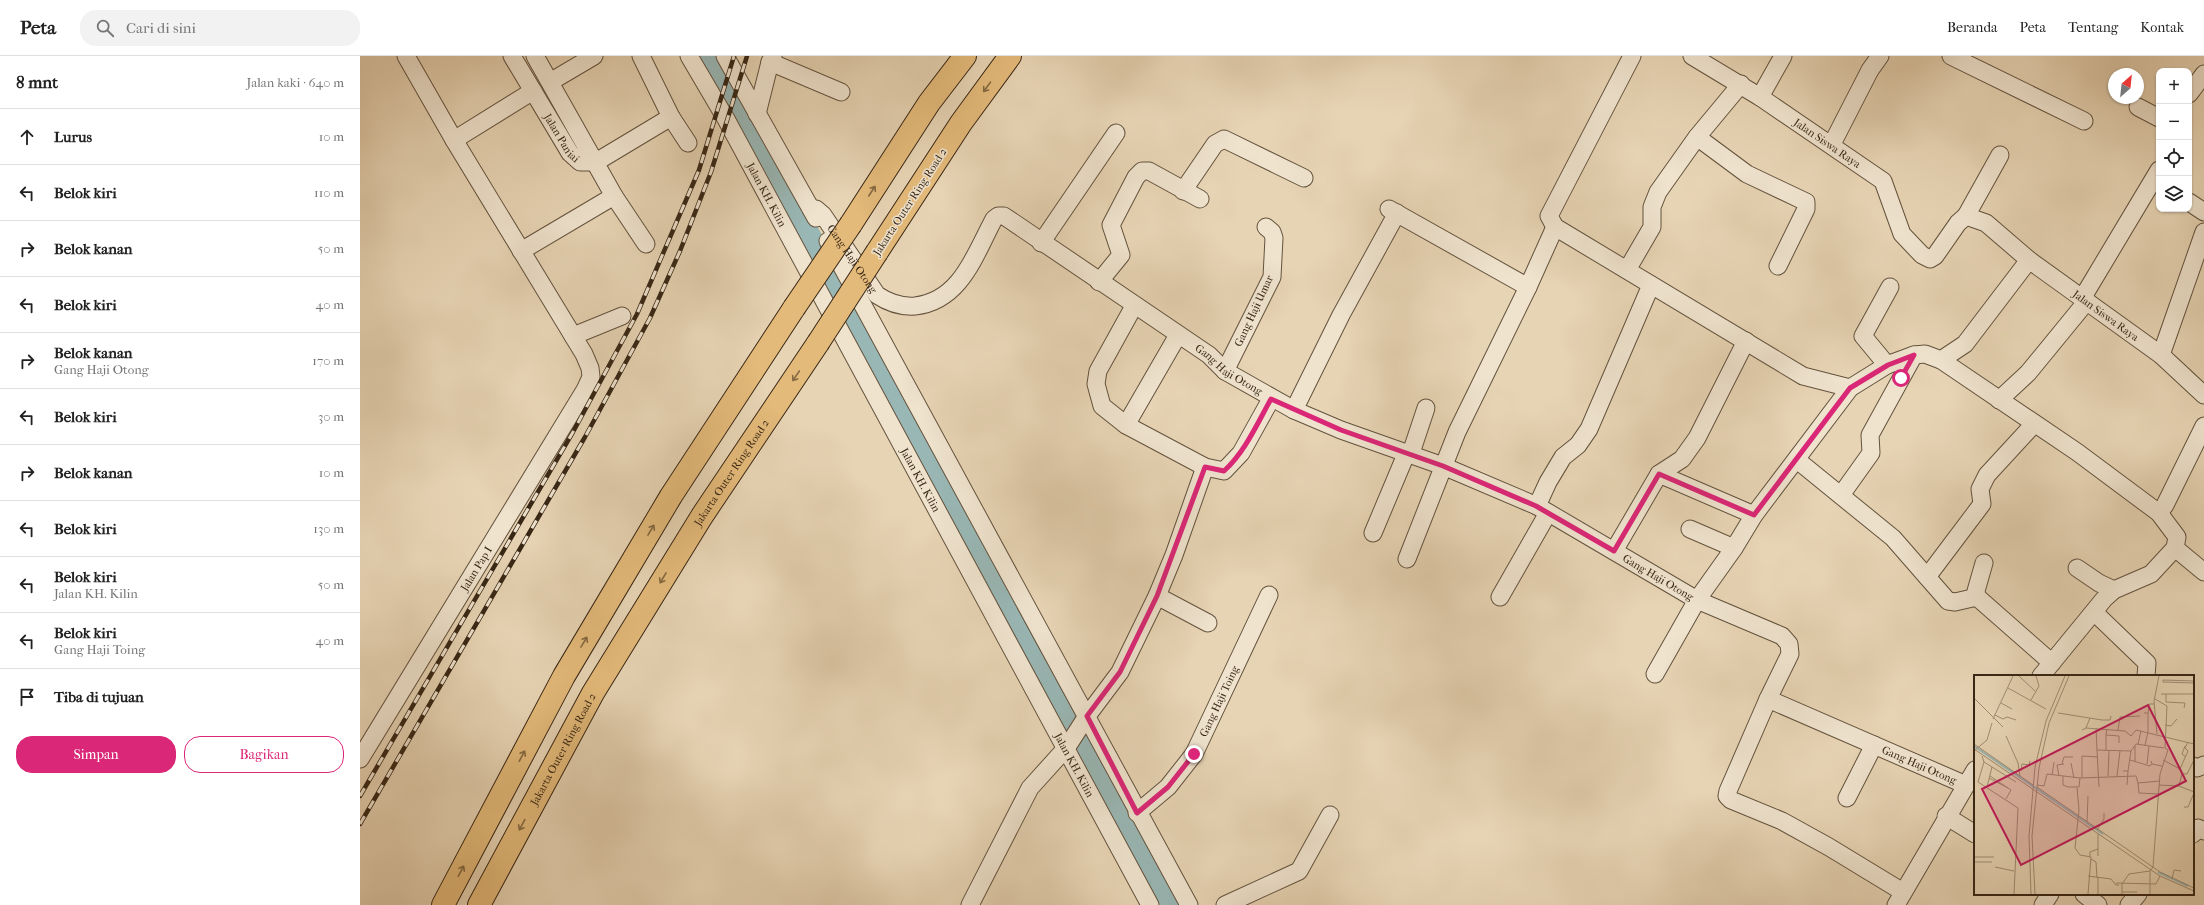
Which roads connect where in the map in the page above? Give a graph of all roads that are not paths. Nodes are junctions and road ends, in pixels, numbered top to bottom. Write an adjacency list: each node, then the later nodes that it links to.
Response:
1 (407, 56): 30 (street)
2 (512, 56): 19 (street, Jalan Paniai)
3 (535, 56): 17 (street, Jalan Paniai)
4 (594, 56): 17 (street)
5 (641, 56): 25 (street)
6 (689, 56): 108 (street, Jalan KH. Kilin)
7 (725, 56): 24 (street)
8 (965, 56): 126 (highway, one-way to 8, bridge)
9 (1010, 56): 127 (highway, Jakarta Outer Ring Road 2, one-way to 127, bridge)
10 (1632, 56): 43 (street)
11 (1692, 56): 18 (street, Jalan Siswa Raya)
12 (1783, 56): 22 (street)
13 (1880, 56): 32 (street)
14 (1957, 57): 27 (street)
15 (780, 60): 21 (street); 24 (street)
16 (2204, 74): 20 (street)
17 (550, 82): 34 (street, Jalan Paniai)
18 (1741, 84): 22 (street, Jalan Siswa Raya); 29 (street)
19 (533, 90): 30 (street); 34 (street, Jalan Paniai)
20 (2192, 90)
21 (841, 92)
22 (1760, 97): 32 (street, Jalan Siswa Raya)
23 (2138, 107): 26 (street)
24 (757, 114): 40 (street)
25 (671, 116): 31 (street); 34 (street)
26 (2156, 116)
27 (2084, 122)
28 (1116, 133): 45 (street)
29 (1697, 137): 49 (street); 50 (street)
30 (454, 140): 47 (street)
31 (688, 143)
32 (1832, 144): 41 (street, Jalan Siswa Raya)
33 (2000, 155): 41 (street)
34 (596, 162): 38 (street)
35 (1304, 178): 37 (street)
36 (2156, 181): 55 (street)
37 (1183, 191): 39 (street); 51 (street)
38 (614, 196): 46 (street); 47 (street)
39 (1200, 199)
40 (811, 209): 45 (street, Gang Haji Otong); 107 (street)
41 (1966, 216): 48 (street, Jalan Siswa Raya)
42 (1266, 227): 65 (street, Gang Haji Umar)
43 (1555, 227): 50 (street); 53 (street)
44 (2204, 232): 62 (street)
45 (1041, 243): 51 (street, Gang Haji Otong)
46 (646, 244)
47 (521, 251): 59 (street)
48 (2029, 260): 55 (street, Jalan Siswa Raya); 63 (street)
49 (1778, 266)
50 (1627, 270): 52 (street)
51 (1099, 282): 56 (street, Gang Haji Otong)
52 (1651, 285): 60 (street); 81 (street)
53 (1528, 287): 71 (street); 77 (street)
54 (1890, 287): 64 (street)
55 (2085, 299): 62 (street, Jalan Siswa Raya); 69 (street)
56 (1134, 306): 58 (street, Gang Haji Otong); 73 (street)
57 (622, 316): 59 (street)
58 (1178, 335): 65 (street, Gang Haji Otong); 73 (street)
59 (573, 336): 110 (street, Jalan Pap I)
60 (1746, 341): 66 (street); 79 (street)
61 (1914, 355): 63 (street); 64 (street); 80 (street)
62 (2161, 355): 67 (street, Jalan Siswa Raya)
63 (1941, 360): 69 (street)
64 (1888, 365): 66 (street)
65 (1225, 371): 68 (street, Gang Haji Otong)
66 (1850, 388): 76 (street)
67 (2204, 395)
68 (1271, 399): 71 (street, Gang Haji Otong); 78 (street)
69 (1999, 400): 72 (street)
70 (1426, 408): 75 (street)
71 (1294, 410): 75 (street, Gang Haji Otong)
72 (2034, 424): 82 (street); 93 (street)
73 (1126, 425): 78 (street)
74 (2204, 426): 82 (street)
75 (1409, 453): 77 (street, Gang Haji Otong); 85 (street)
76 (1797, 460): 80 (street); 83 (street)
77 (1443, 466): 81 (street, Gang Haji Otong); 89 (street)
78 (1205, 467): 96 (street)
79 (1659, 474): 83 (street); 88 (street)
80 (1841, 495): 93 (street)
81 (1542, 510): 88 (street, Gang Haji Otong); 97 (street)
82 (2159, 513): 87 (street)
83 (1754, 515): 86 (street)
84 (1690, 529): 86 (street)
85 (1373, 533)
86 (1734, 548): 99 (street)
87 (2175, 548): 92 (street); 94 (street)
88 (1614, 551): 99 (street, Gang Haji Otong)
89 (1407, 559)
90 (1984, 563): 98 (street)
91 (2077, 568): 94 (street)
92 (2204, 572)
93 (1927, 577): 98 (street)
94 (2114, 590): 100 (street)
95 (1269, 595): 116 (street, Gang Haji Toing)
96 (1157, 596): 101 (street); 107 (street)
97 (1500, 597)
98 (1977, 597): 102 (street)
99 (1697, 600): 103 (street); 106 (street, Gang Haji Otong)
100 (2094, 612): 102 (street); 105 (street)
101 (1208, 623)
102 (2052, 663): 104 (street)
103 (1655, 674)
104 (2042, 675)
105 (2146, 675)
106 (1768, 699): 109 (street, Gang Haji Otong); 125 (street)
107 (1084, 719): 108 (street); 116 (street)
108 (1069, 743): 128 (street); 129 (street, Jalan KH. Kilin)
109 (1874, 745): 114 (street, Gang Haji Otong); 115 (street)
110 (360, 759)
111 (2204, 764): 112 (street)
112 (2194, 766)
113 (1974, 772): 114 (street, Gang Haji Otong)
114 (1966, 785): 118 (street)
115 (1847, 798)
116 (1137, 813): 130 (street)
117 (1330, 815): 131 (street)
118 (1946, 816): 120 (street); 125 (street)
119 (2204, 831): 121 (street)
120 (1974, 833)
121 (2194, 833)
122 (2049, 895): 132 (street)
123 (2085, 895): 133 (street)
124 (2137, 895): 134 (street)
125 (1899, 899)
126 (443, 905)
127 (479, 905)
128 (970, 905)
129 (1150, 905)
130 (1189, 905)
131 (1225, 905)
132 (2043, 905)
133 (2098, 905)
134 (2129, 905)

